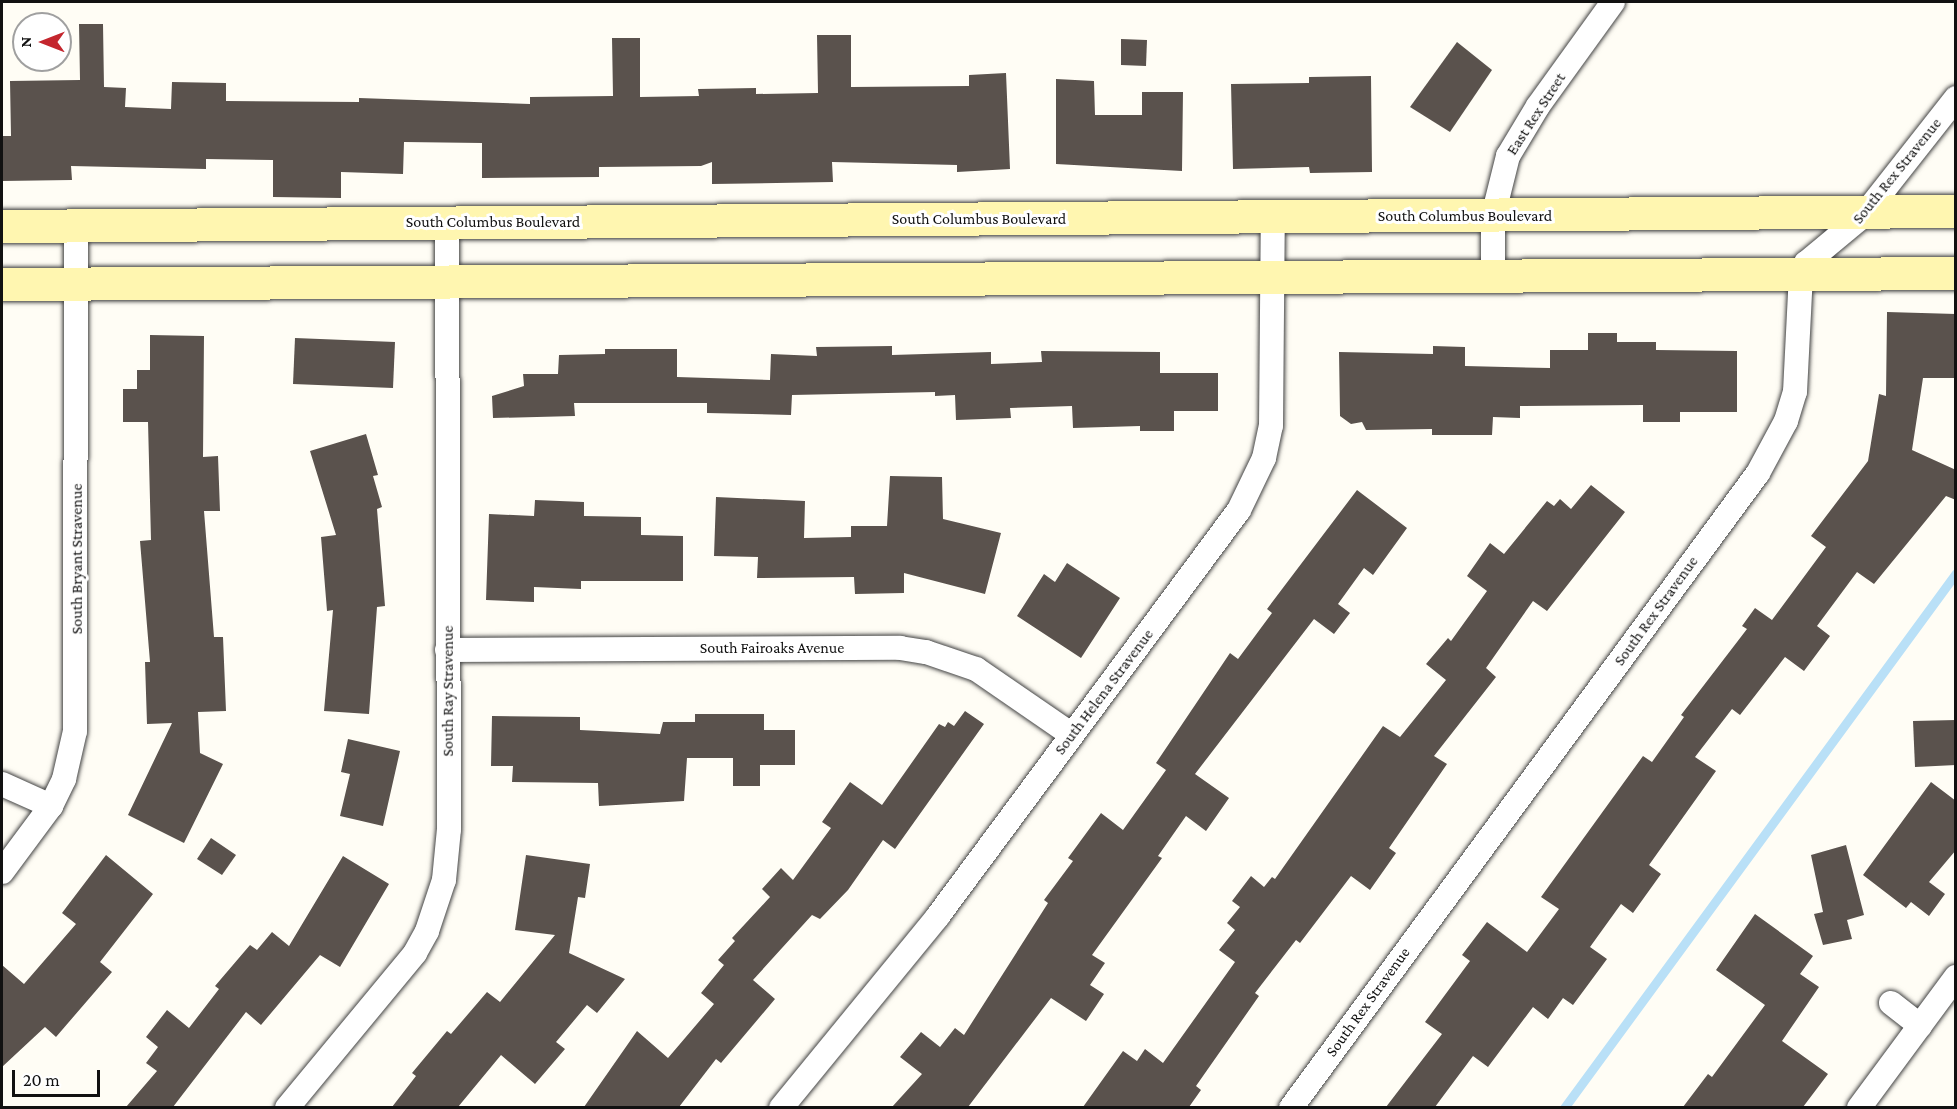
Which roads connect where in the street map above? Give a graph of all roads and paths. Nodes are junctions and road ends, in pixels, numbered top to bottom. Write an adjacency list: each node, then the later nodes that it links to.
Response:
1 (1613, 2): 6 (street, East Rex Street)
2 (1956, 98): 4 (street, South Rex Stravenue)
3 (1956, 212): 4 (street, South Columbus Boulevard)
4 (1864, 215): 6 (street, South Columbus Boulevard); 11 (street, South Rex Stravenue)
5 (1273, 216): 6 (street, South Columbus Boulevard); 7 (street, South Columbus Boulevard); 13 (street, South Helena Stravenue)
6 (1494, 216): 12 (street, East Rex Street)
7 (447, 222): 8 (street, South Columbus Boulevard); 14 (street, South Ray Stravenue)
8 (76, 225): 9 (street, South Columbus Boulevard); 16 (street, South Bryant Stravenue)
9 (2, 226)
10 (1956, 273): 11 (street)
11 (1801, 274): 12 (street); 27 (street, South Rex Stravenue)
12 (1493, 276): 13 (street)
13 (1273, 277): 14 (street); 18 (street, South Helena Stravenue)
14 (446, 282): 16 (street); 17 (street, South Ray Stravenue)
15 (2, 284): 16 (street)
16 (76, 284): 20 (street, South Bryant Stravenue)
17 (447, 650): 18 (street, South Fairoaks Avenue); 25 (street, South Ray Stravenue)
18 (1072, 735): 26 (street, South Helena Stravenue)
19 (2, 784): 20 (street)
20 (51, 806): 21 (street, South Bryant Stravenue)
21 (2, 872)
22 (1956, 977): 24 (street)
23 (1891, 1003): 24 (street)
24 (1920, 1026): 28 (street)
25 (287, 1107)
26 (781, 1107)
27 (1291, 1107)
28 (1859, 1107)

